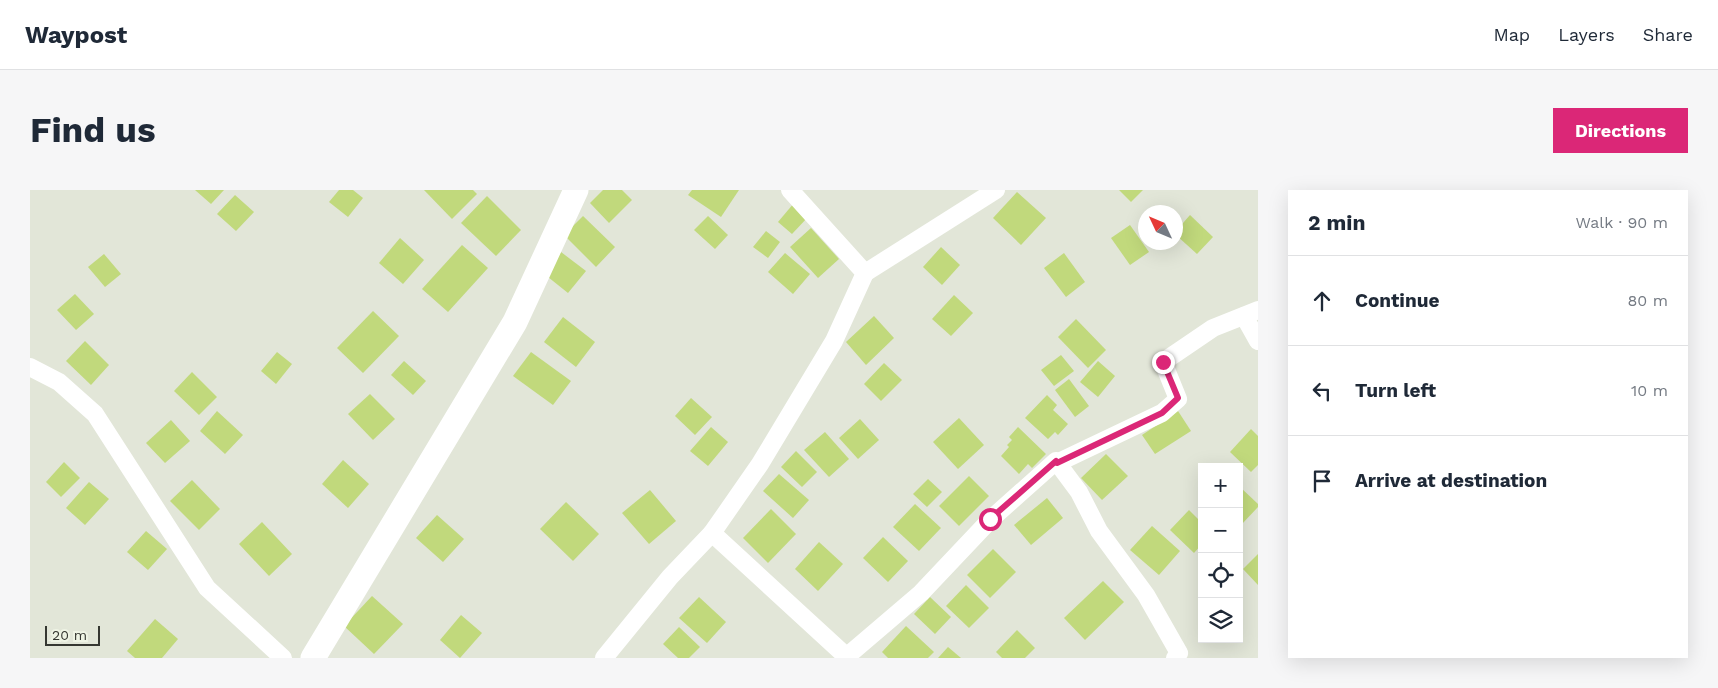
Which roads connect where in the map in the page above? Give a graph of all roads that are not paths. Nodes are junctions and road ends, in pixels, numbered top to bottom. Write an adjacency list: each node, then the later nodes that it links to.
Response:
1 (576, 190): 12 (main road)
2 (790, 190): 4 (street)
3 (996, 190): 4 (street)
4 (864, 273): 9 (street)
5 (1251, 313): 6 (street); 8 (street)
6 (1258, 341)
7 (30, 367): 11 (street)
8 (1057, 463): 10 (street); 14 (street)
9 (712, 533): 10 (street); 13 (street)
10 (847, 657)
11 (283, 658)
12 (313, 658)
13 (604, 658)
14 (1175, 658)

